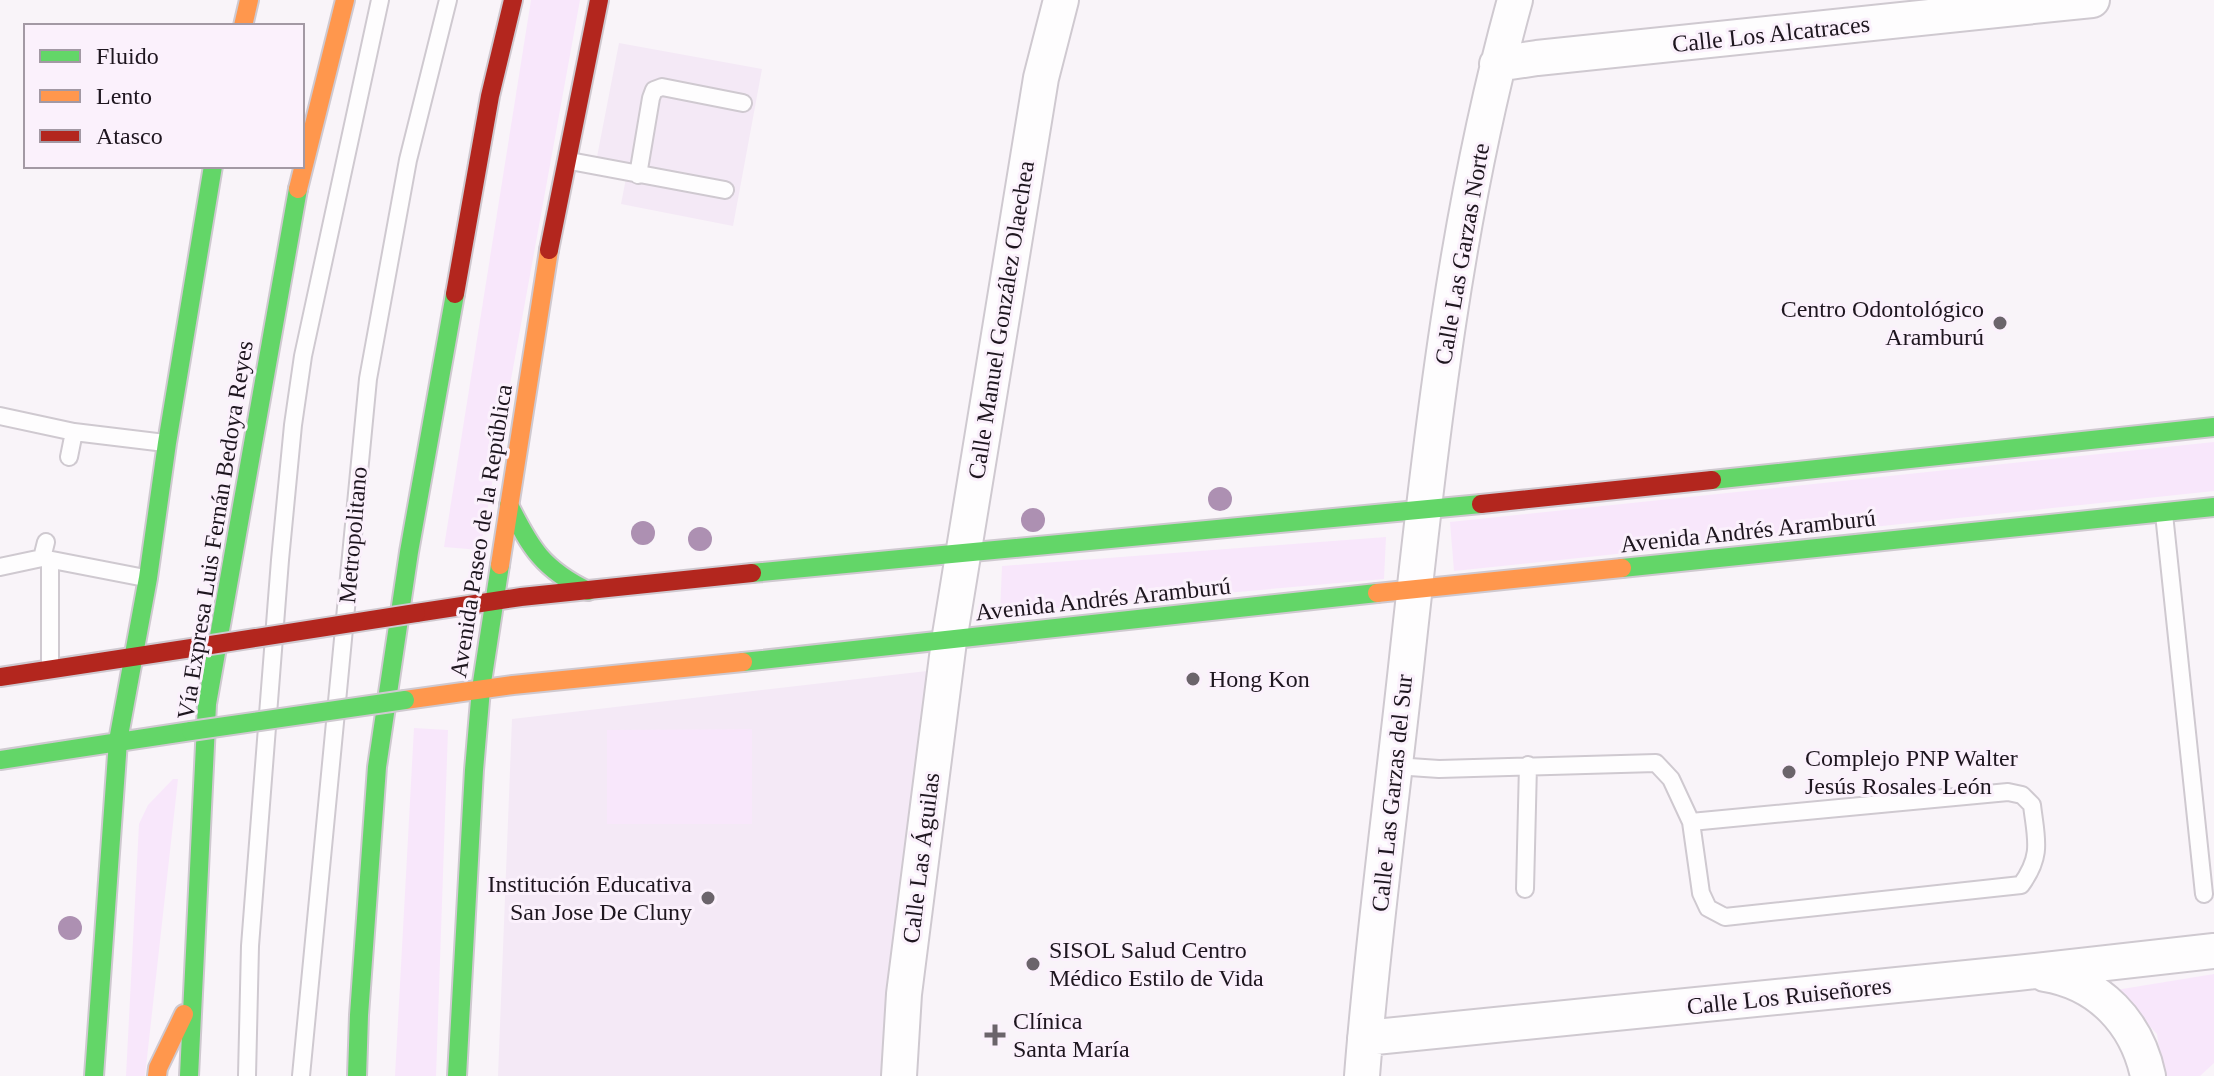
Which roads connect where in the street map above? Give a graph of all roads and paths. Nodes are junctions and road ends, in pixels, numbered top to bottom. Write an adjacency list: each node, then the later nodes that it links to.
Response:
1 (249, 0): 10 (main road)
2 (345, 0): 14 (main road, Vía Expresa Luis Fernán Bedoya Reyes)
3 (380, 0): 54 (lane)
4 (448, 0): 55 (lane, Metropolitano)
5 (513, 0): 56 (main road)
6 (599, 0): 13 (main road, Avenida Paseo de la República)
7 (1061, 0): 28 (street, Calle Manuel González Olaechea)
8 (1515, 0): 11 (street, Calle Las Garzas Norte)
9 (2092, 0): 11 (street, Calle Los Alcatraces)
10 (243, 24)
11 (1497, 64): 26 (street, Calle Las Garzas Norte)
12 (743, 103): 17 (lane)
13 (568, 161): 17 (lane); 24 (main road, Avenida Paseo de la República)
14 (304, 163)
15 (213, 168): 22 (main road)
16 (303, 168): 49 (main road, Vía Expresa Luis Fernán Bedoya Reyes)
17 (638, 175): 18 (lane)
18 (725, 190)
19 (0, 416): 21 (lane)
20 (2214, 427): 26 (main road)
21 (74, 432): 22 (lane); 23 (lane)
22 (167, 443): 31 (main road)
23 (69, 457)
24 (509, 505): 33 (main road); 34 (main road, Avenida Paseo de la República)
25 (2214, 507): 27 (main road, Avenida Andrés Aramburú)
26 (1423, 510): 28 (main road); 32 (street, Calle Las Garzas del Sur)
27 (2164, 512): 32 (main road, Avenida Andrés Aramburú); 46 (lane)
28 (962, 552): 33 (main road); 35 (street, Calle Manuel González Olaechea)
29 (46, 553): 30 (lane); 31 (lane); 37 (lane)
30 (0, 567)
31 (148, 578): 36 (main road)
32 (1415, 589): 35 (main road, Avenida Andrés Aramburú); 43 (street, Calle Las Garzas del Sur)
33 (588, 591): 34 (main road)
34 (495, 600): 36 (main road, bridge); 39 (main road, Avenida Paseo de la República)
35 (949, 641): 39 (main road, Avenida Andrés Aramburú); 58 (street, Calle Las Águilas)
36 (133, 657): 37 (main road); 40 (main road)
37 (50, 670): 38 (main road)
38 (0, 677)
39 (481, 689): 40 (main road, Avenida Andrés Aramburú, bridge); 57 (main road, Avenida Paseo de la República)
40 (118, 741): 41 (main road, Avenida Andrés Aramburú); 51 (main road)
41 (0, 760)
42 (1528, 765): 43 (lane); 44 (lane); 45 (lane)
43 (1395, 766): 50 (street, Calle Las Garzas del Sur)
44 (1691, 822): 44 (lane)
45 (1525, 889)
46 (2204, 894)
47 (2214, 951): 48 (street, Calle Los Ruiseñores)
48 (2017, 973): 50 (street, Calle Los Ruiseñores); 60 (street)
49 (193, 993): 52 (main road); 53 (main road, Vía Expresa Luis Fernán Bedoya Reyes)
50 (1365, 1038): 59 (street, Calle Las Garzas del Sur)
51 (94, 1076)
52 (157, 1076)
53 (189, 1076)
54 (247, 1076)
55 (301, 1076)
56 (357, 1076)
57 (457, 1076)
58 (899, 1076)
59 (1362, 1076)
60 (2148, 1076)

